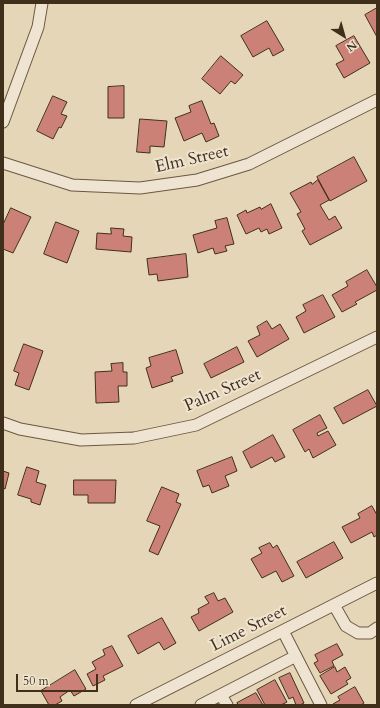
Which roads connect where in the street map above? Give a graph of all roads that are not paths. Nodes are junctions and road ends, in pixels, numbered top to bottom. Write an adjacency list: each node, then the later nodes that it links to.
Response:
1 (42, 3): 3 (street)
2 (377, 100): 4 (street, Elm Street)
3 (3, 122)
4 (3, 163)
5 (377, 337): 6 (street, Palm Street)
6 (3, 423)
7 (377, 583): 8 (street, Lime Street)
8 (334, 605): 9 (street); 10 (street, Lime Street)
9 (377, 628)
10 (283, 631): 11 (street); 13 (street, Lime Street)
11 (296, 656): 12 (street); 16 (street)
12 (222, 695): 14 (street); 15 (street)
13 (136, 705)
14 (201, 705)
15 (227, 705)
16 (321, 705)

